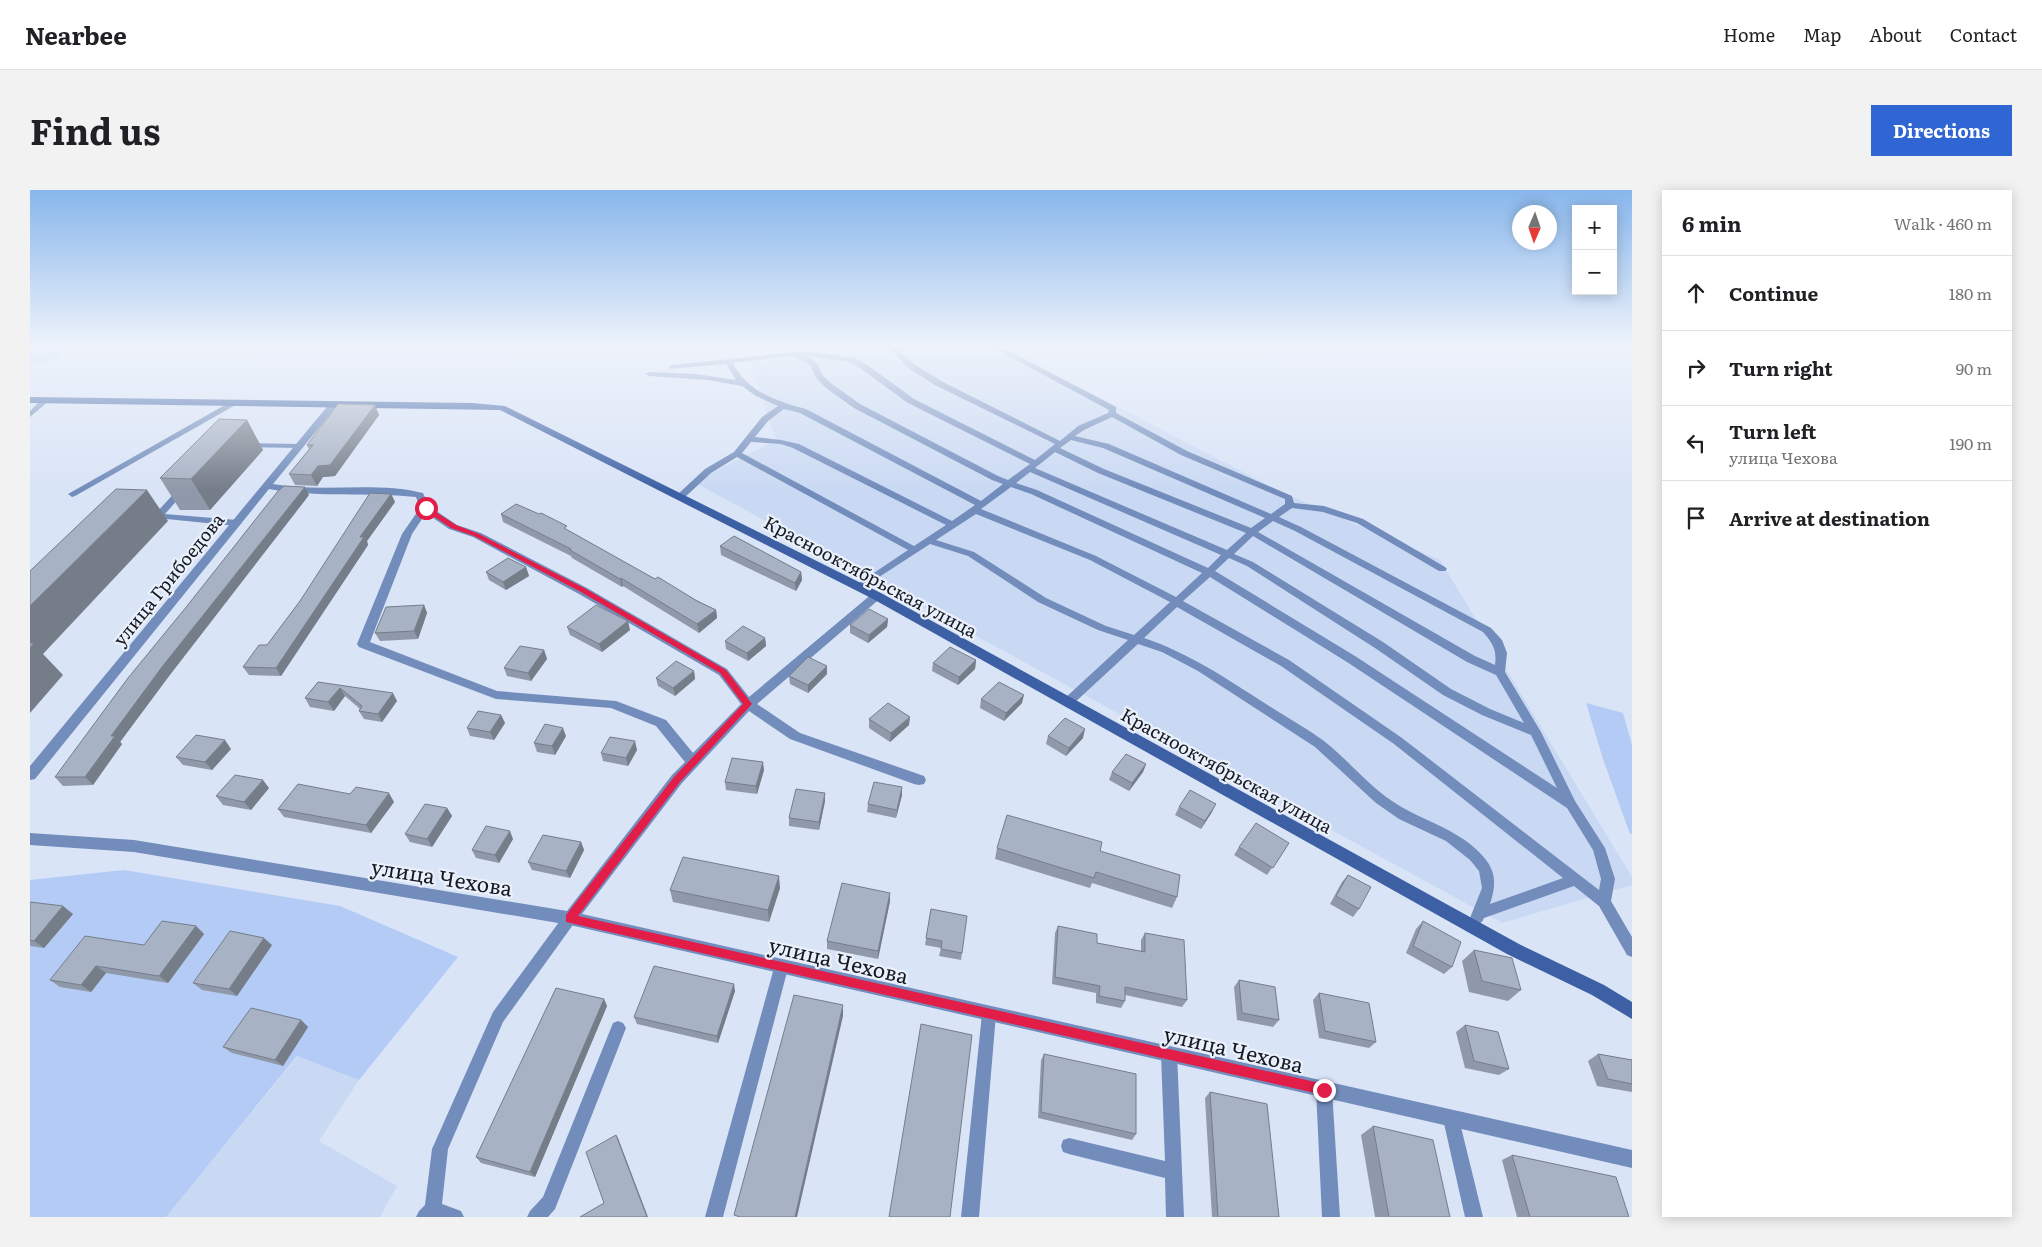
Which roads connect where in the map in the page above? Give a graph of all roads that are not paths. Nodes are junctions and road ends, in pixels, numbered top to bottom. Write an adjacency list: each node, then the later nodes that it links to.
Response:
1 (758, 394): 10 (lane)
2 (840, 394): 20 (lane)
3 (900, 394): 18 (lane)
4 (962, 394): 14 (lane)
5 (1085, 394): 11 (lane)
6 (30, 400): 7 (street, Краснооктябрьская улица)
7 (46, 400): 8 (street, Краснооктябрьская улица); 12 (lane)
8 (235, 404): 9 (street, Краснооктябрьская улица); 22 (lane)
9 (334, 405): 16 (street, улица Грибоедова); 23 (street, Краснооктябрьская улица)
10 (784, 406): 13 (lane); 26 (lane)
11 (1112, 414): 14 (lane); 24 (lane)
12 (30, 415)
13 (749, 439): 17 (lane); 31 (lane)
14 (1061, 443): 18 (lane); 29 (lane); 32 (lane)
15 (234, 444): 16 (lane)
16 (300, 446): 21 (street, улица Грибоедова)
17 (737, 454): 23 (lane); 34 (lane)
18 (1032, 466): 20 (lane); 35 (lane)
19 (192, 480): 28 (lane)
20 (1009, 483): 26 (lane); 37 (lane)
21 (267, 486): 25 (street); 30 (street, улица Грибоедова)
22 (72, 494)
23 (681, 496): 38 (street, Краснооктябрьская улица)
24 (1290, 505): 29 (lane); 36 (lane)
25 (426, 508): 44 (street); 46 (street)
26 (978, 508): 31 (lane); 40 (lane)
27 (141, 515): 28 (lane)
28 (159, 515): 30 (lane)
29 (1273, 518): 32 (lane); 42 (lane)
30 (237, 523): 47 (street, улица Грибоедова)
31 (952, 525): 33 (lane)
32 (1252, 532): 35 (lane); 42 (lane)
33 (929, 541): 34 (lane); 41 (lane)
34 (916, 550): 38 (lane)
35 (1228, 554): 37 (lane); 45 (lane)
36 (1442, 569)
37 (1209, 572): 40 (lane); 49 (lane)
38 (859, 587): 39 (street, Краснооктябрьская улица)
39 (877, 596): 43 (street, Краснооктябрьская улица); 44 (street)
40 (1176, 602): 41 (lane); 51 (lane)
41 (1135, 640): 43 (lane); 53 (lane)
42 (1500, 672): 45 (lane)
43 (1068, 702): 55 (street, Краснооктябрьская улица)
44 (748, 704): 46 (street); 48 (street)
45 (1535, 732): 49 (lane)
46 (693, 762): 54 (street)
47 (30, 775)
48 (918, 780)
49 (1571, 804): 52 (lane)
50 (30, 839): 54 (street, улица Чехова)
51 (1574, 880): 52 (lane); 53 (lane)
52 (1604, 902): 56 (lane)
53 (1479, 914): 55 (lane)
54 (570, 918): 57 (street, улица Чехова); 67 (lane)
55 (1470, 926): 58 (street, Краснооктябрьская улица)
56 (1632, 950)
57 (781, 968): 59 (street, улица Чехова); 70 (lane)
58 (1632, 1011)
59 (989, 1014): 61 (street, улица Чехова); 71 (lane)
60 (618, 1028): 69 (lane)
61 (1168, 1054): 62 (street, улица Чехова); 66 (lane)
62 (1324, 1090): 63 (street, улица Чехова); 73 (lane)
63 (1451, 1119): 65 (street, улица Чехова); 74 (lane)
64 (1069, 1146): 66 (lane)
65 (1632, 1160)
66 (1174, 1172): 72 (lane)
67 (429, 1213): 68 (lane)
68 (455, 1217)
69 (536, 1217)
70 (714, 1217)
71 (970, 1217)
72 (1175, 1217)
73 (1331, 1217)
74 (1474, 1217)

